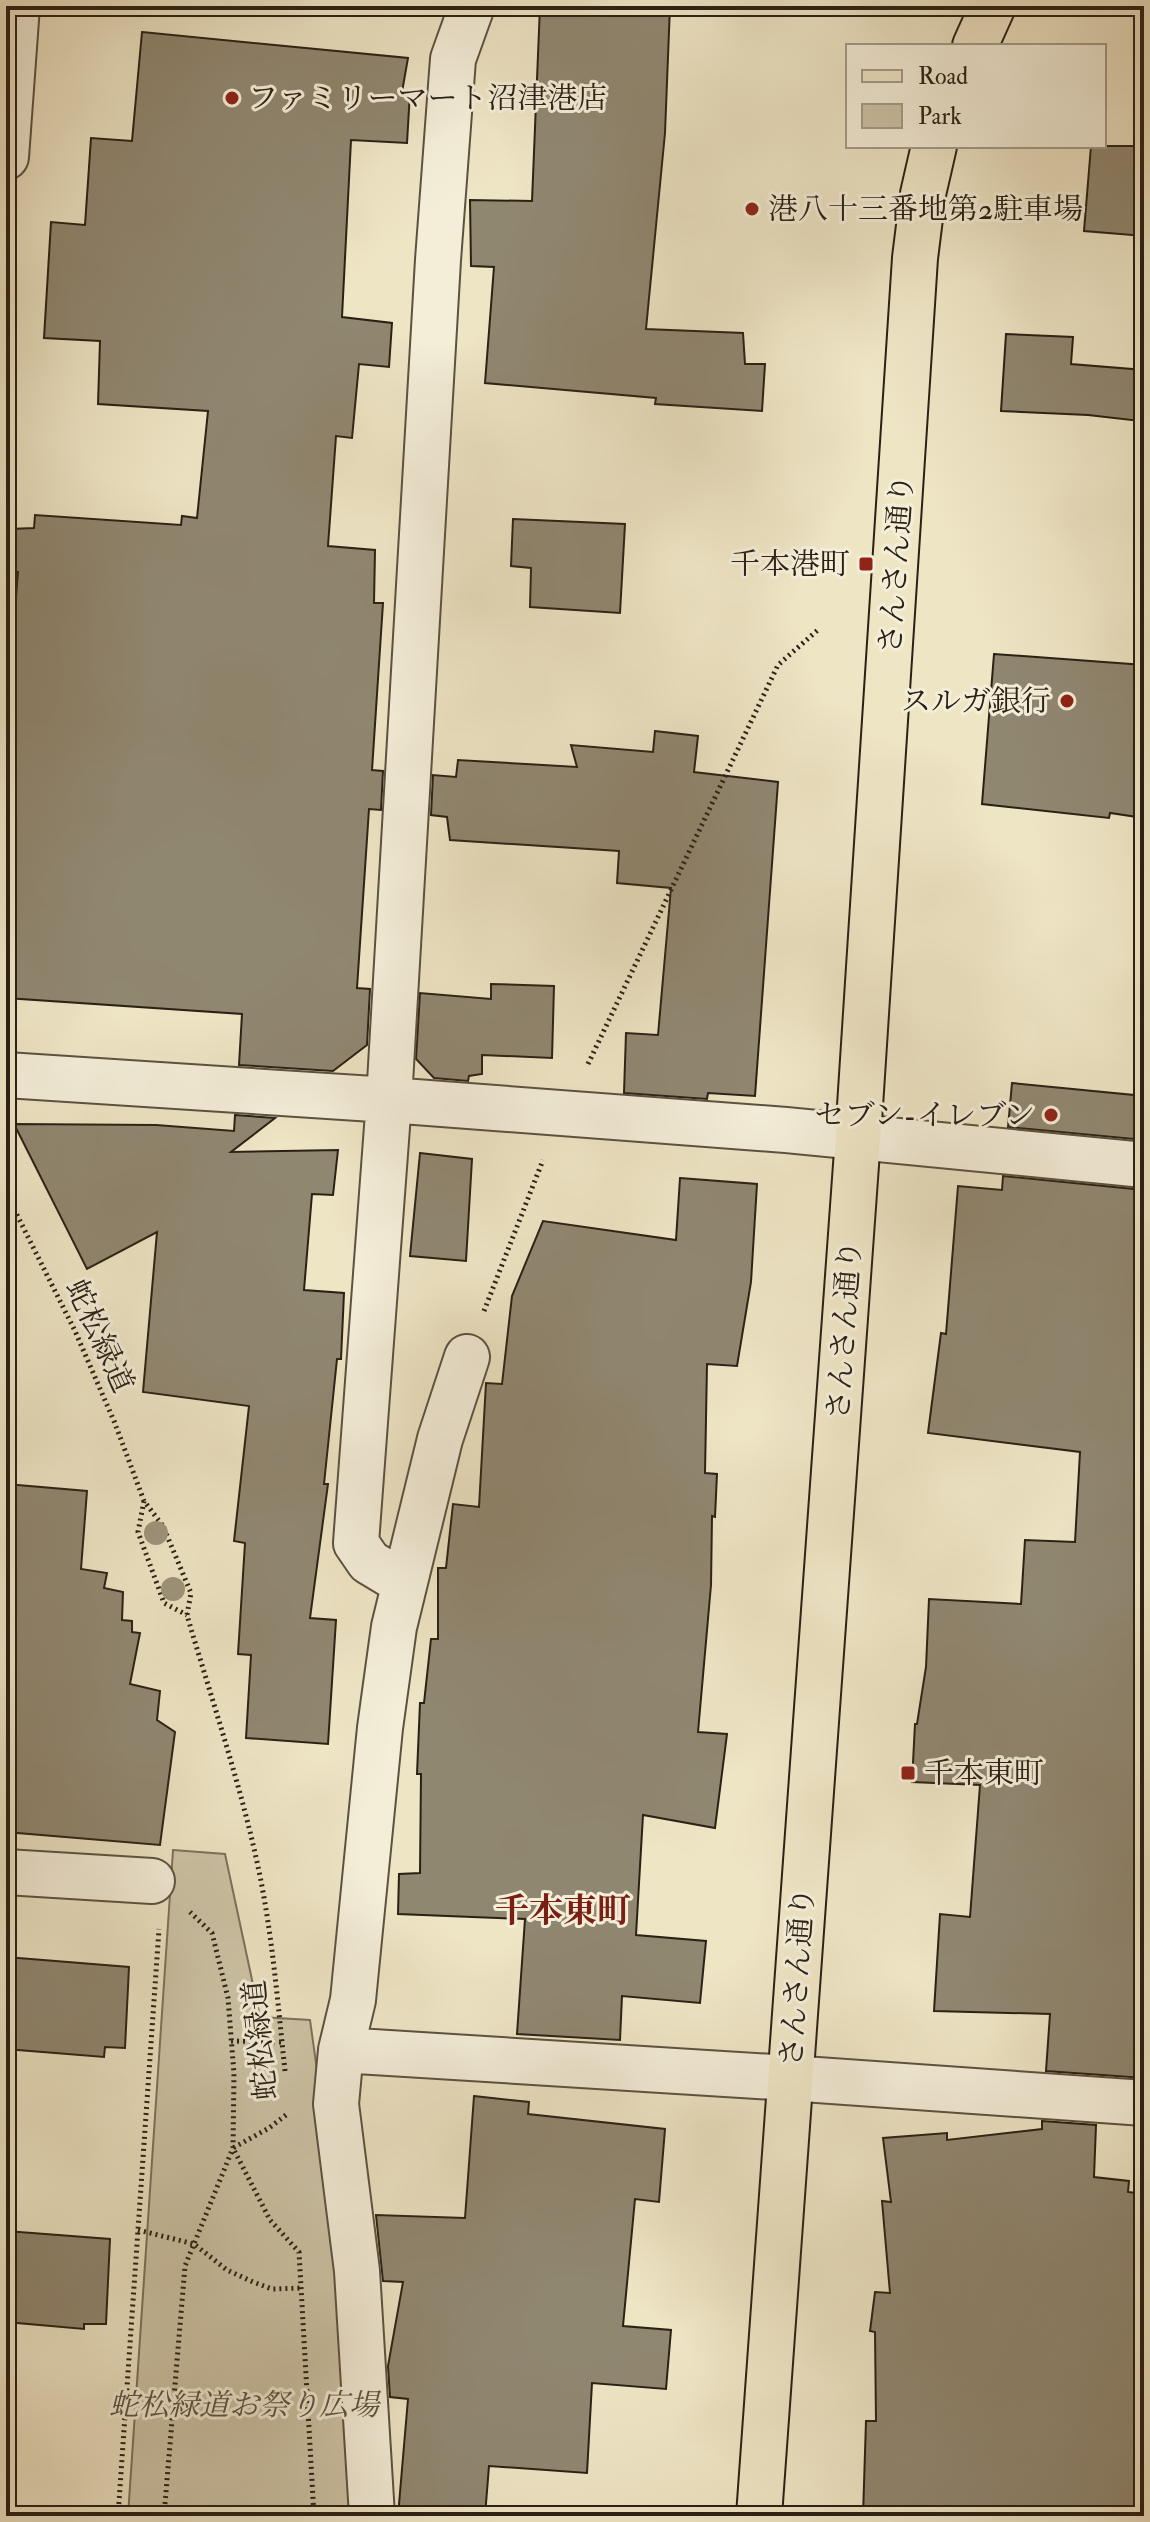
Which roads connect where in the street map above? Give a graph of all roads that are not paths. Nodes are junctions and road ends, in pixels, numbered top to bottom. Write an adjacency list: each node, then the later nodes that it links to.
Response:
1 (17, 6): 6 (street)
2 (472, 6): 8 (street)
3 (993, 6): 4 (main road)
4 (976, 44)
5 (934, 148): 9 (main road, さんさん通り)
6 (6, 157)
7 (6, 1075): 8 (street)
8 (389, 1100): 9 (street); 12 (street)
9 (858, 1137): 10 (street); 16 (main road, さんさん通り)
10 (1144, 1165)
11 (467, 1357): 12 (street)
12 (404, 1583): 15 (street)
13 (6, 1872): 14 (street)
14 (152, 1881)
15 (341, 2050): 16 (street); 18 (street)
16 (789, 2078): 17 (street); 19 (main road, さんさん通り)
17 (1144, 2103)
18 (372, 2516)
19 (759, 2516)

